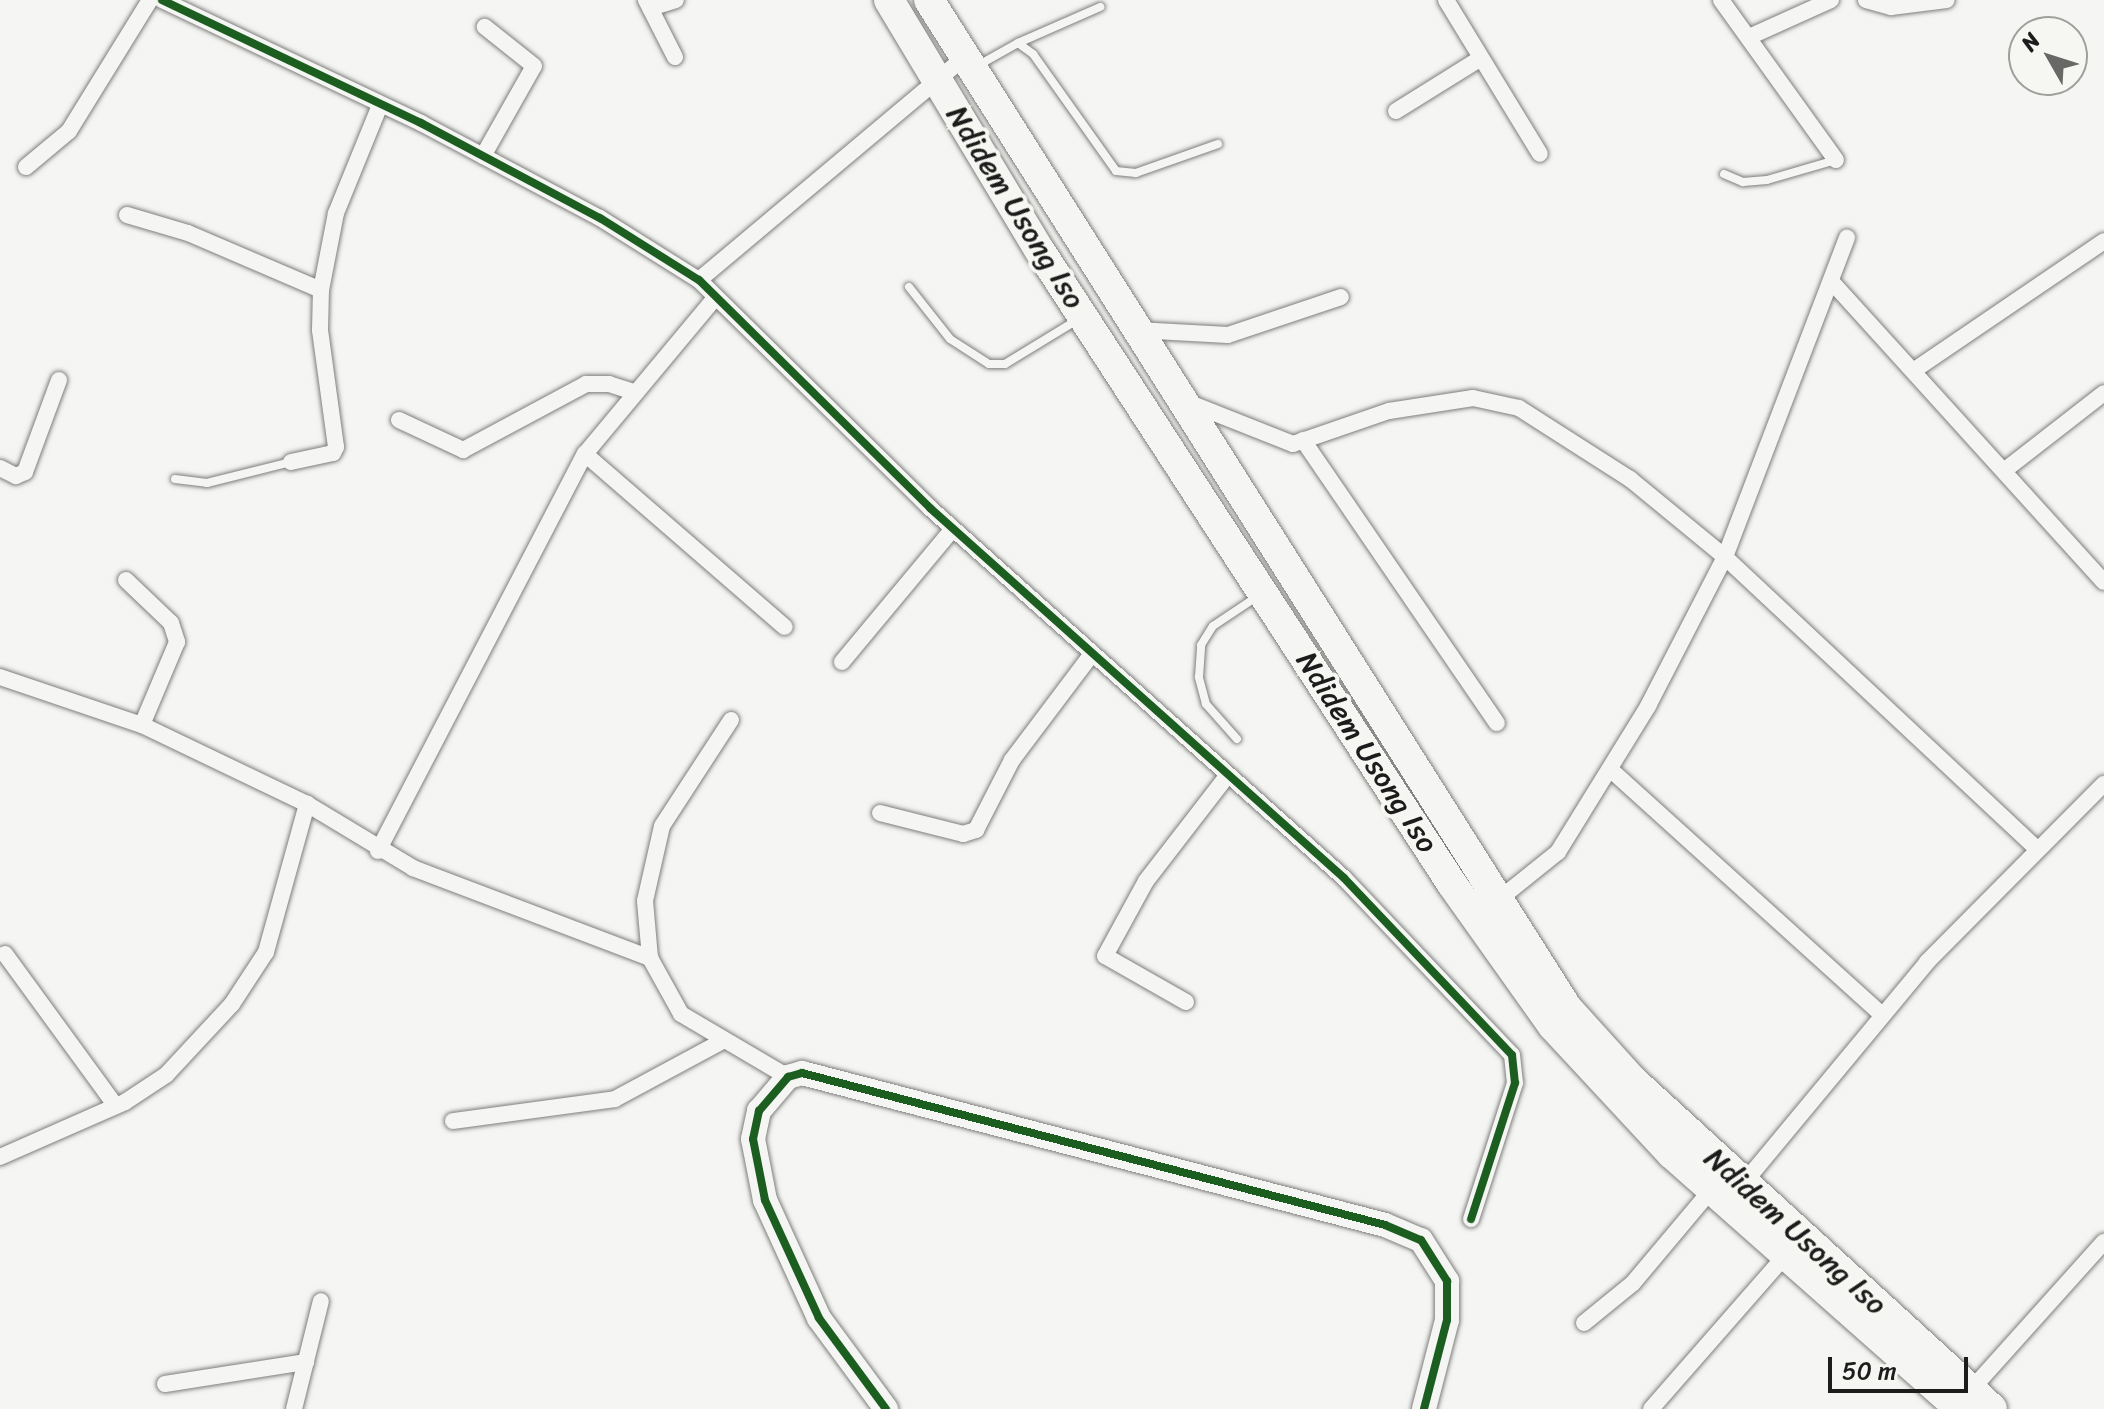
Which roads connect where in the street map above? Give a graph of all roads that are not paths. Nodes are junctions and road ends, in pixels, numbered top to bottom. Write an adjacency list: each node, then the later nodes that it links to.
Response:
1 (150, 0): 27 (street)
2 (162, 0): 11 (street)
3 (676, 0): 12 (street)
4 (889, 0): 20 (highway, Ndidem Usong Iso)
5 (929, 0): 19 (highway, Ndidem Usong Iso)
6 (1446, 0): 18 (street)
7 (1721, 0): 15 (street)
8 (1831, 0): 15 (street)
9 (1866, 0): 10 (street)
10 (1947, 0)
11 (184, 4): 21 (street)
12 (648, 4): 17 (street)
13 (1100, 7): 16 (lane)
14 (485, 27): 25 (street)
15 (1749, 37): 26 (street)
16 (1018, 43): 19 (lane); 23 (lane)
17 (675, 57)
18 (1481, 58): 22 (street); 24 (street)
19 (969, 63): 20 (street); 39 (highway, Ndidem Usong Iso)
20 (935, 77): 32 (street); 38 (highway, Ndidem Usong Iso)
21 (380, 105): 25 (street); 35 (street)
22 (1396, 111)
23 (1218, 144)
24 (1540, 154)
25 (483, 156): 32 (street)
26 (1836, 160): 28 (lane)
27 (26, 167)
28 (1724, 174)
29 (127, 215): 35 (street)
30 (1847, 238): 33 (street)
31 (2104, 241): 40 (street)
32 (699, 280): 36 (street)
33 (1831, 281): 40 (street); 53 (street)
34 (909, 287): 38 (lane)
35 (321, 290): 48 (street)
36 (716, 297): 42 (street); 52 (street)
37 (1341, 297): 39 (street)
38 (1085, 315): 56 (highway, Ndidem Usong Iso)
39 (1137, 330): 44 (highway, Ndidem Usong Iso)
40 (1913, 371): 50 (street)
41 (59, 380): 49 (street)
42 (636, 393): 45 (street); 47 (street)
43 (2104, 393): 50 (street)
44 (1181, 400): 46 (street); 72 (highway, Ndidem Usong Iso)
45 (399, 420)
46 (1303, 440): 53 (street); 62 (street)
47 (585, 454): 57 (street); 71 (street)
48 (291, 462): 51 (lane)
49 (0, 468)
50 (2005, 470): 55 (street)
51 (175, 479)
52 (953, 529): 58 (street); 59 (street)
53 (1725, 557): 65 (street); 70 (street)
54 (126, 580): 63 (street)
55 (2104, 582)
56 (1264, 592): 64 (lane); 83 (highway, Ndidem Usong Iso)
57 (785, 627)
58 (1092, 654): 66 (street); 69 (street)
59 (842, 662)
60 (0, 677): 63 (street)
61 (731, 720): 74 (street)
62 (1497, 723)
63 (142, 725): 68 (street)
64 (1237, 739)
65 (1611, 770): 72 (street); 76 (street)
66 (1228, 775): 75 (street); 84 (street)
67 (2104, 784): 70 (street)
68 (307, 804): 71 (street); 79 (street)
69 (880, 813)
70 (2037, 849): 76 (street)
71 (378, 851): 74 (street)
72 (1497, 901): 82 (highway, Ndidem Usong Iso)
73 (5, 954): 79 (street)
74 (650, 958): 77 (street)
75 (1186, 1002)
76 (1881, 1014): 82 (street)
77 (721, 1042): 78 (street); 80 (street)
78 (788, 1077): 93 (street); 94 (street)
79 (116, 1106): 81 (street)
80 (453, 1121)
81 (0, 1157)
82 (1743, 1184): 91 (highway, Ndidem Usong Iso)
83 (1712, 1189): 86 (highway, Ndidem Usong Iso); 88 (street)
84 (1471, 1219)
85 (2104, 1242): 91 (street)
86 (1786, 1255): 91 (highway, Ndidem Usong Iso); 95 (street)
87 (321, 1301): 89 (street)
88 (1584, 1323)
89 (306, 1362): 90 (street); 92 (street)
90 (165, 1384)
91 (1974, 1403)
92 (294, 1409)
93 (886, 1409)
94 (1424, 1409)
95 (1651, 1409)

